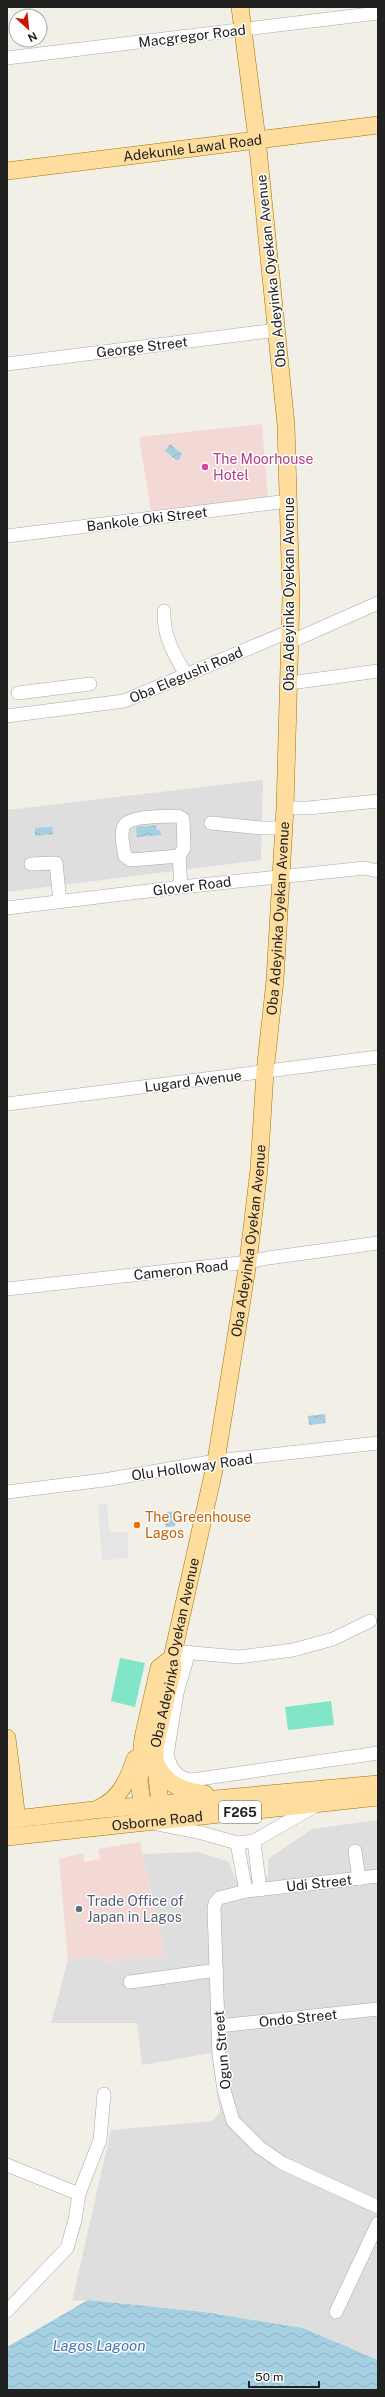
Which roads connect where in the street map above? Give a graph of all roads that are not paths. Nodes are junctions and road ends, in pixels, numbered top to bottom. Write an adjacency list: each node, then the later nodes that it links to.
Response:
1 (240, 7): 3 (main road, Oba Adeyinka Oyekan Avenue)
2 (378, 13): 3 (street, Macgregor Road)
3 (243, 29): 4 (street, Macgregor Road); 6 (main road, Oba Adeyinka Oyekan Avenue)
4 (7, 58)
5 (378, 125): 6 (main road, Adekunle Lawal Road)
6 (257, 139): 7 (main road, Adekunle Lawal Road); 8 (main road, Oba Adeyinka Oyekan Avenue)
7 (7, 171)
8 (277, 330): 9 (street, George Street); 10 (main road, Oba Adeyinka Oyekan Avenue)
9 (7, 364)
10 (288, 501): 11 (street, Bankole Oki Street); 14 (main road, Oba Adeyinka Oyekan Avenue)
11 (7, 536)
12 (378, 603): 14 (street, Oba Elegushi Road)
13 (164, 611): 16 (street)
14 (290, 637): 16 (street, Oba Elegushi Road); 17 (main road, Oba Adeyinka Oyekan Avenue)
15 (378, 671): 17 (street)
16 (186, 675): 21 (street, Oba Elegushi Road)
17 (290, 683): 24 (main road, Oba Adeyinka Oyekan Avenue)
18 (90, 684): 19 (street)
19 (53, 688): 20 (street); 21 (street)
20 (18, 693)
21 (57, 710): 22 (street, Oba Elegushi Road)
22 (7, 716)
23 (378, 801): 24 (street)
24 (285, 808): 26 (main road, Oba Adeyinka Oyekan Avenue)
25 (212, 822): 26 (street)
26 (284, 828): 30 (main road, Oba Adeyinka Oyekan Avenue)
27 (179, 856): 27 (street); 31 (street)
28 (31, 864): 32 (street)
29 (378, 871): 30 (street, Glover Road)
30 (282, 875): 31 (street, Glover Road); 35 (main road, Oba Adeyinka Oyekan Avenue)
31 (182, 887): 32 (street, Glover Road)
32 (60, 902): 33 (street, Glover Road)
33 (7, 908)
34 (378, 1057): 35 (street, Lugard Avenue)
35 (265, 1072): 36 (street, Lugard Avenue); 38 (main road, Oba Adeyinka Oyekan Avenue)
36 (7, 1104)
37 (378, 1243): 38 (street, Cameron Road)
38 (248, 1262): 39 (street, Cameron Road); 41 (main road, Oba Adeyinka Oyekan Avenue)
39 (7, 1289)
40 (378, 1443): 41 (street, Olu Holloway Road)
41 (216, 1461): 42 (street, Olu Holloway Road); 44 (main road, Oba Adeyinka Oyekan Avenue)
42 (7, 1492)
43 (370, 1620): 44 (street)
44 (179, 1654): 46 (main road); 47 (street); 48 (main road, Oba Adeyinka Oyekan Avenue)
45 (7, 1738): 56 (main road)
46 (143, 1738): 53 (main road); 54 (main road)
47 (378, 1753)
48 (155, 1761): 50 (main road); 55 (main road, Oba Adeyinka Oyekan Avenue)
49 (378, 1784): 50 (main road, Osborne Road / F265)
50 (229, 1796): 55 (main road, Osborne Road / F265)
51 (378, 1797): 52 (main road, Osborne Road / F265)
52 (318, 1804): 55 (main road, Osborne Road / F265); 59 (street)
53 (141, 1806): 54 (main road, Osborne Road / F265); 55 (main road, Osborne Road / F265); 57 (main road)
54 (94, 1810): 56 (main road, Osborne Road / F265)
55 (161, 1812): 57 (main road, Osborne Road / F265)
56 (12, 1820)
57 (145, 1822): 58 (main road, Osborne Road / F265); 60 (street)
58 (7, 1837)
59 (254, 1841): 60 (street); 64 (street)
60 (237, 1843): 65 (street)
61 (355, 1851): 63 (street)
62 (378, 1876): 63 (street, Udi Street)
63 (359, 1879): 64 (street, Udi Street)
64 (260, 1890): 65 (street, Ogun Street)
65 (246, 1891): 66 (street, Ogun Street)
66 (217, 1970): 67 (street); 69 (street, Ogun Street)
67 (130, 1982)
68 (378, 2009): 69 (street, Ondo Street)
69 (218, 2026): 73 (street, Ogun Street)
70 (104, 2094): 72 (street)
71 (7, 2165): 72 (street)
72 (79, 2194): 75 (street)
73 (378, 2207)
74 (378, 2223): 76 (street)
75 (7, 2311)
76 (336, 2312)

